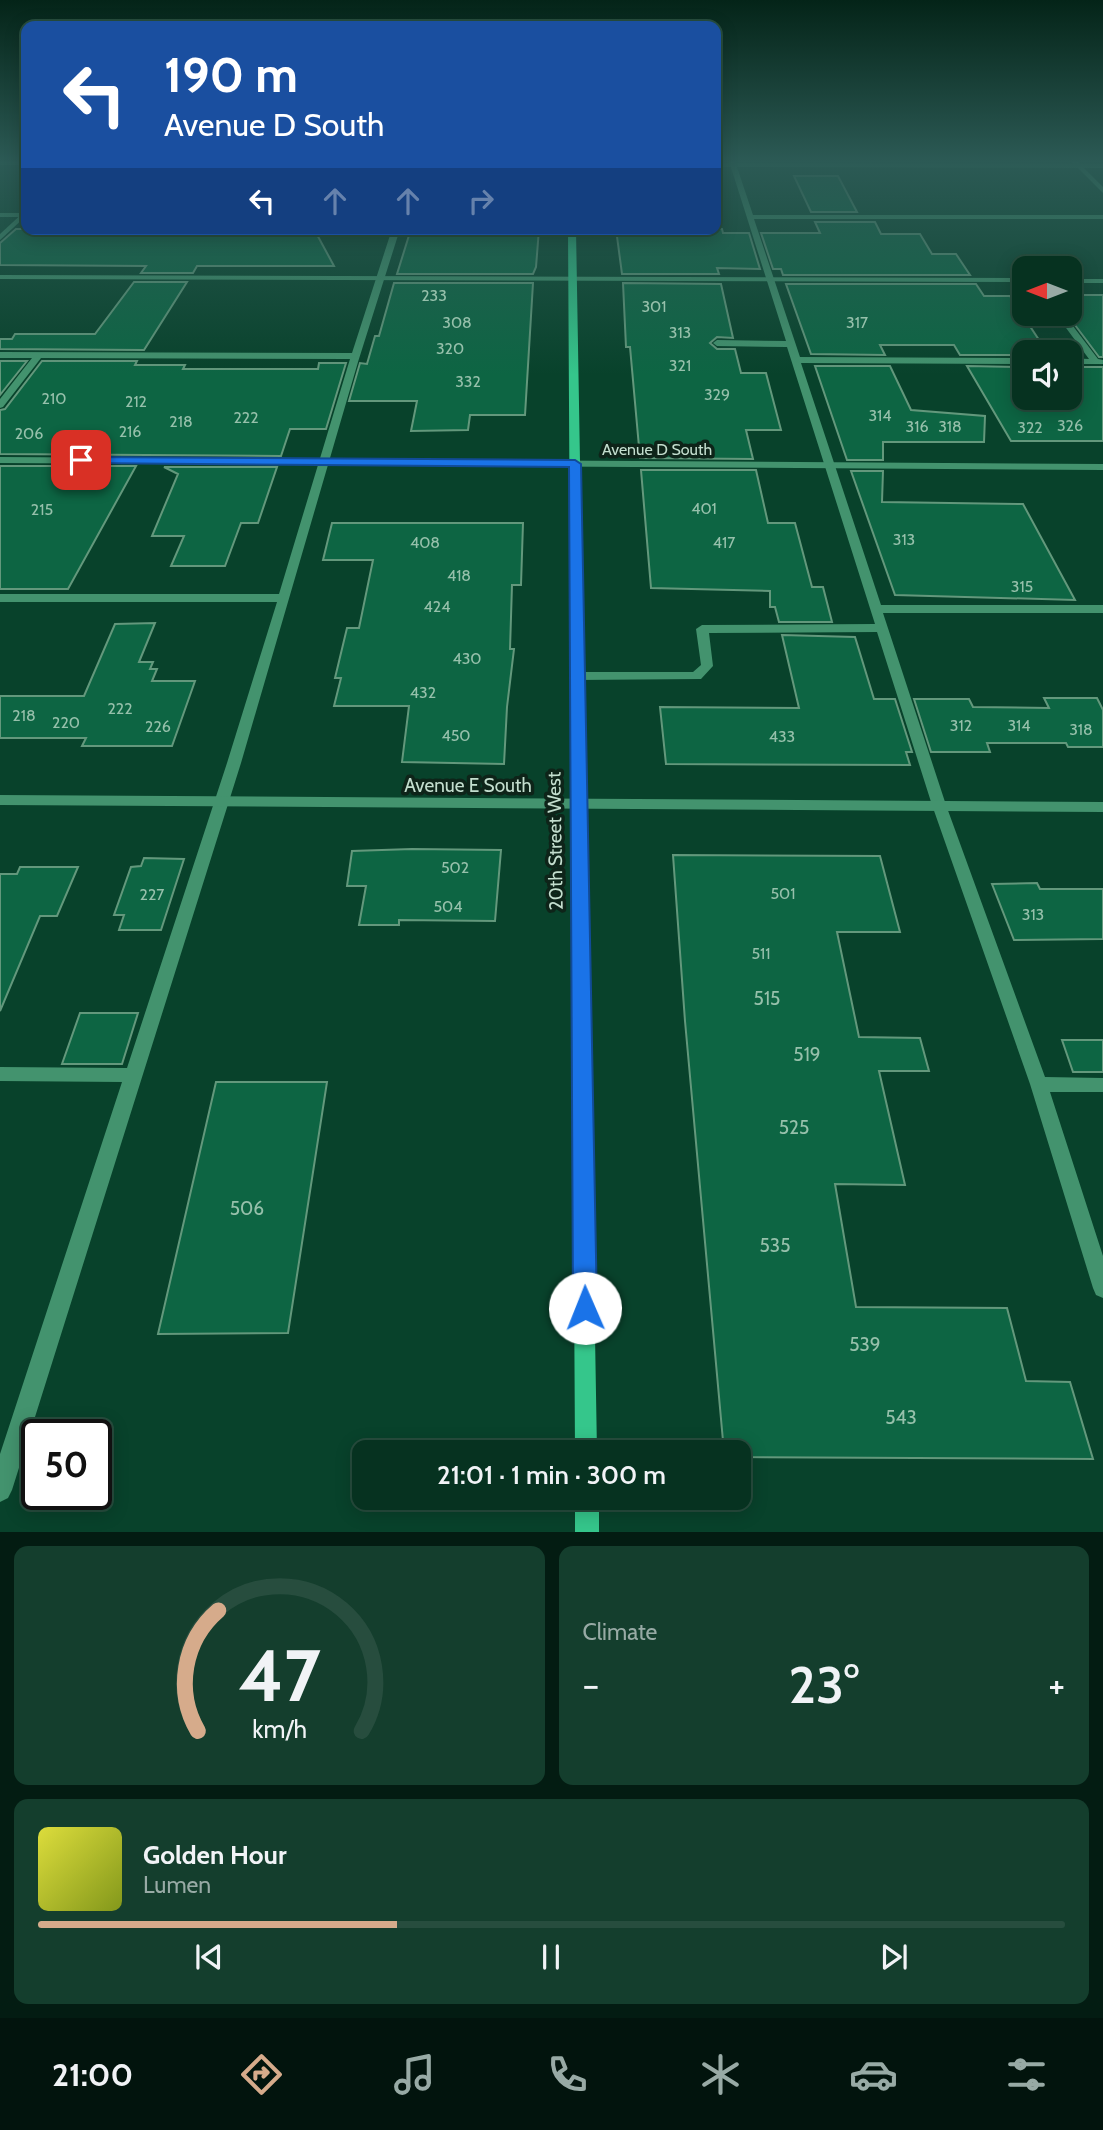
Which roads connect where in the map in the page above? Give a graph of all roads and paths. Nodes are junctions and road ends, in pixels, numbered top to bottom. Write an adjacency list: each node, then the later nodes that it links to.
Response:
1 (755, 232): 7 (street)
2 (394, 235): 5 (street)
3 (572, 235): 6 (main road, 20th Street West)
4 (0, 278): 5 (street)
5 (379, 278): 6 (street); 16 (street)
6 (573, 279): 7 (street); 24 (main road, 20th Street West)
7 (770, 279): 8 (street); 13 (street)
8 (1012, 280)
9 (1082, 281): 10 (street)
10 (1103, 281)
11 (1070, 326): 20 (street)
12 (717, 344): 13 (street)
13 (791, 344): 17 (street)
14 (0, 355): 15 (street)
15 (39, 355): 16 (street); 21 (street)
16 (354, 356): 23 (street)
17 (796, 359): 18 (street); 25 (street)
18 (1012, 361)
19 (1082, 361): 20 (street)
20 (1100, 362)
21 (0, 405)
22 (0, 460): 23 (street, Avenue D South)
23 (325, 461): 24 (street, Avenue D South); 28 (street)
24 (575, 464): 25 (street, Avenue D South); 32 (main road, 20th Street West)
25 (830, 466): 26 (street, Avenue D South); 29 (street)
26 (1103, 467)
27 (0, 598): 28 (street)
28 (284, 598): 34 (street)
29 (877, 609): 30 (street); 31 (street)
30 (1103, 610)
31 (883, 628): 32 (street); 35 (street)
32 (577, 676): 36 (main road, 20th Street West)
33 (0, 800): 34 (street, Avenue E South)
34 (220, 802): 36 (street, Avenue E South); 39 (street)
35 (939, 804): 36 (street, Avenue E South); 37 (street, Avenue E South); 40 (street)
36 (579, 805): 43 (main road, 20th Street West)
37 (1103, 807)
38 (0, 1074): 39 (street)
39 (132, 1075): 44 (street)
40 (1039, 1084): 41 (street); 42 (street)
41 (1103, 1086)
42 (1103, 1288)
43 (586, 1440)
44 (0, 1490)
45 (587, 1510): 46 (main road)
46 (587, 1531)

